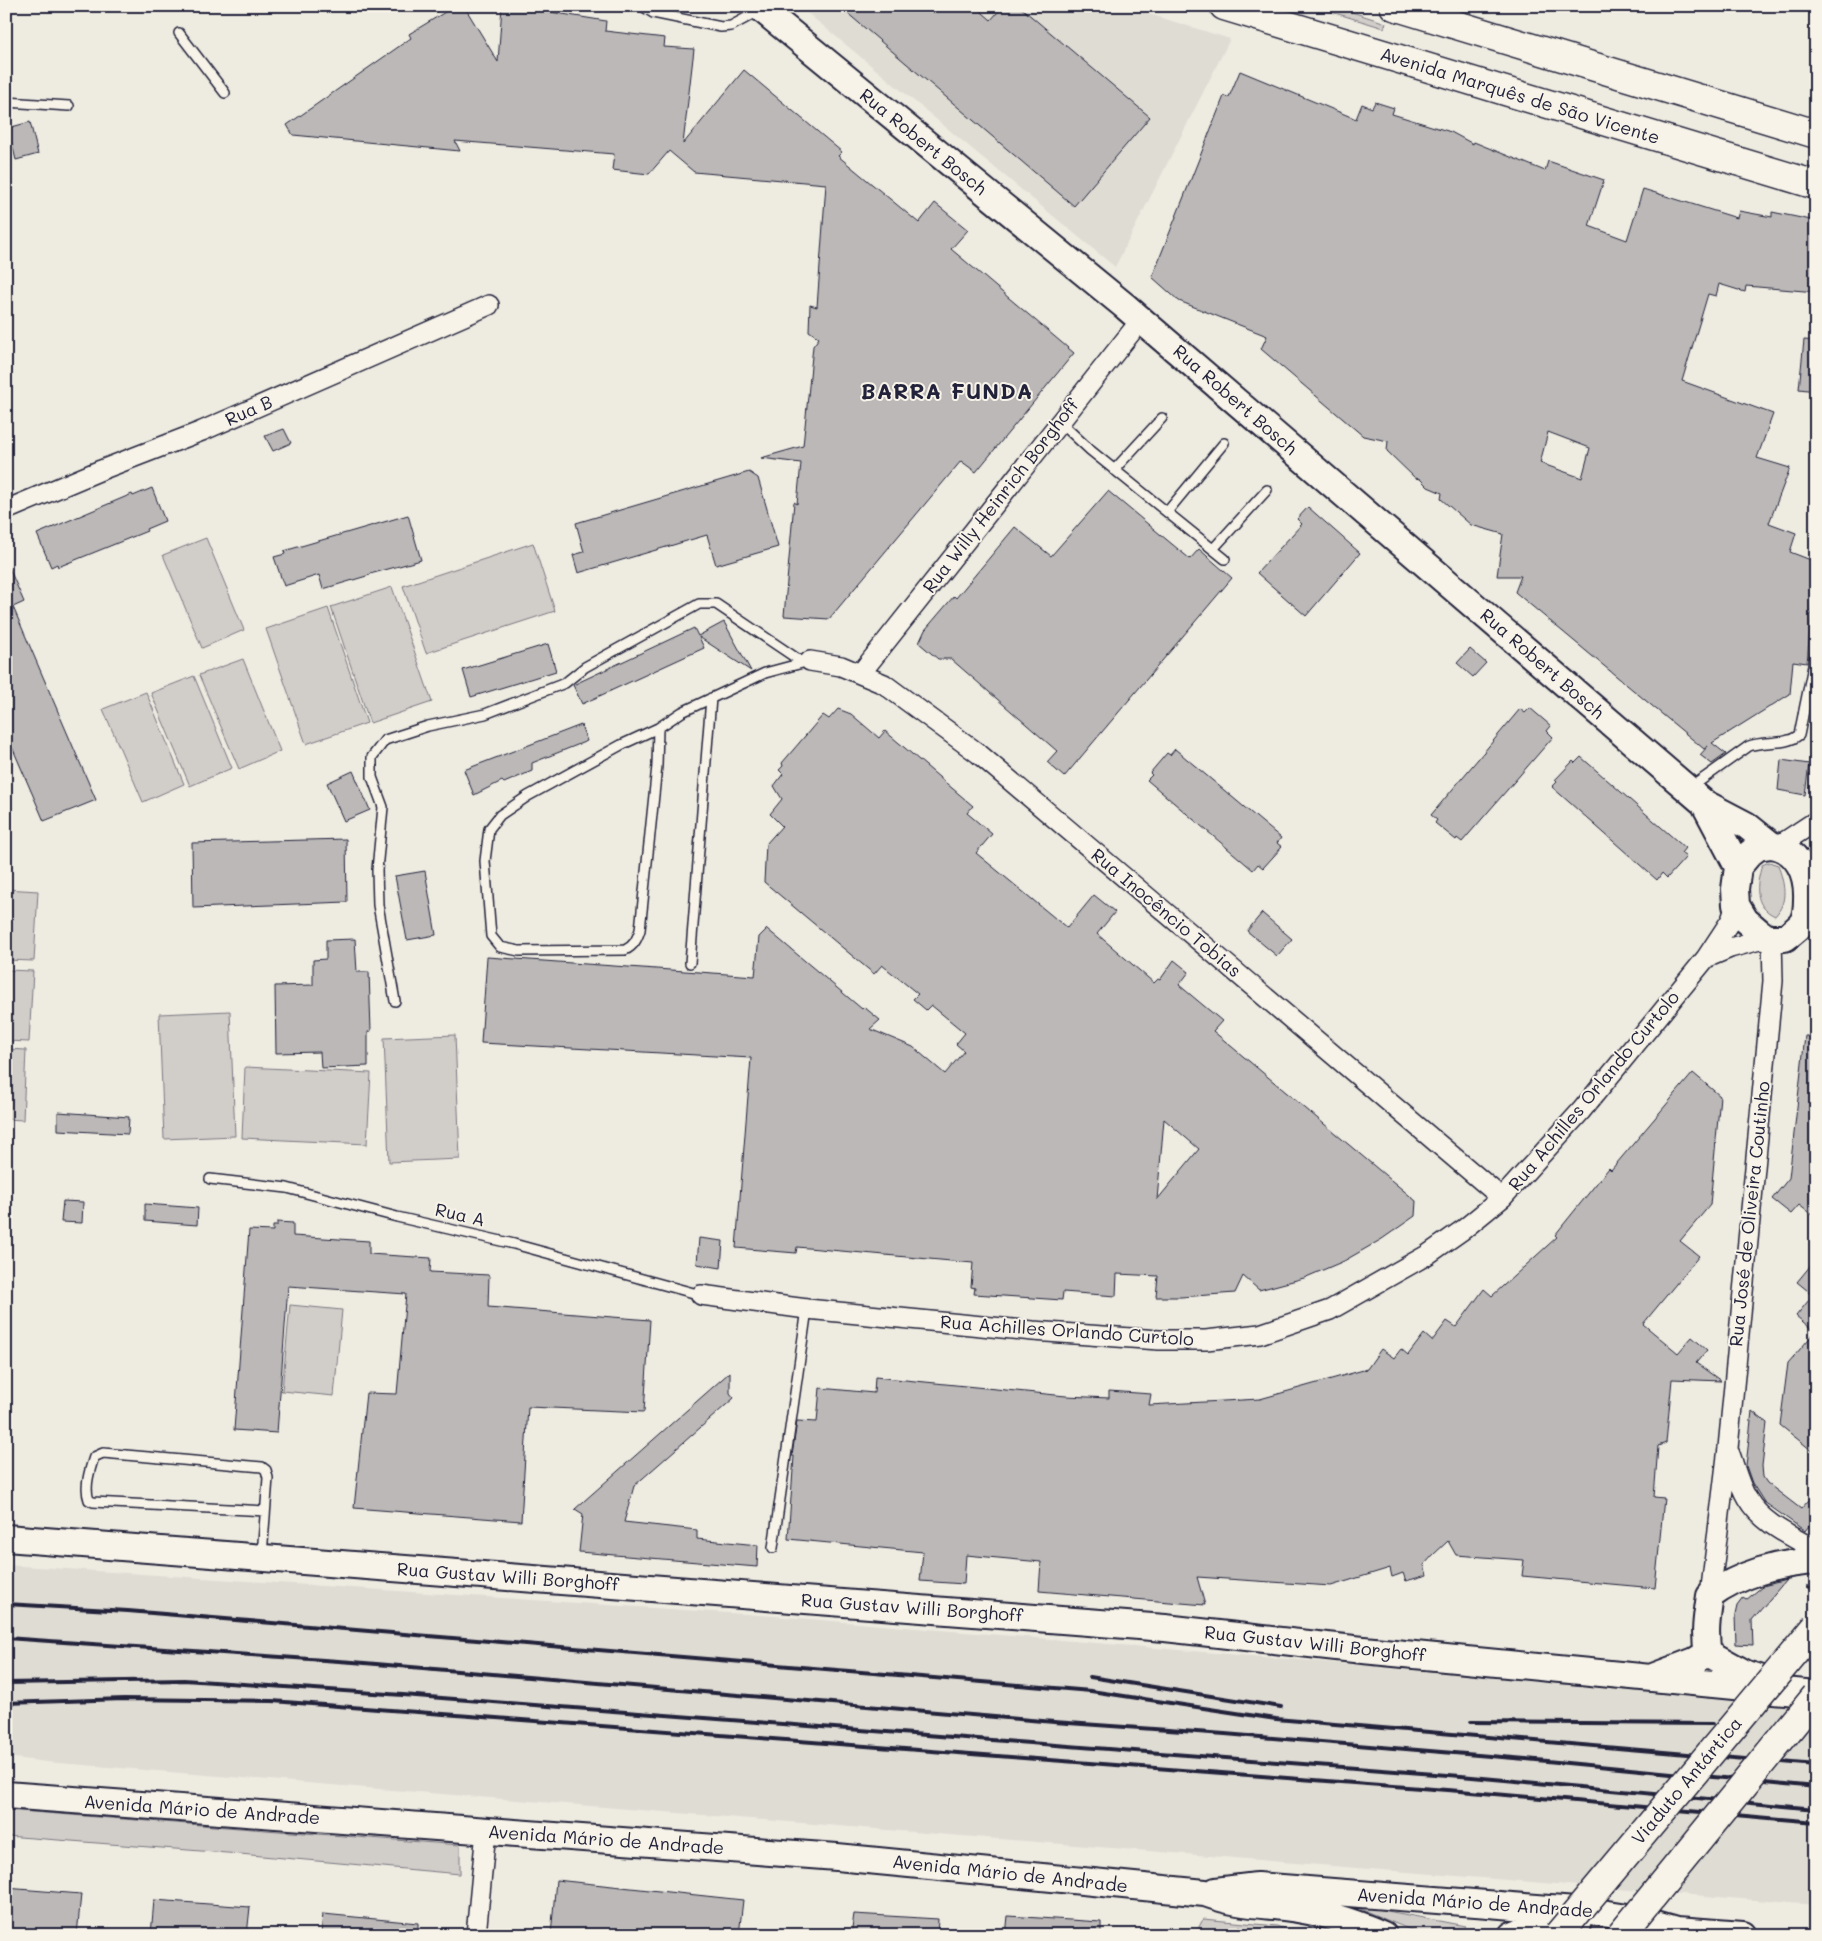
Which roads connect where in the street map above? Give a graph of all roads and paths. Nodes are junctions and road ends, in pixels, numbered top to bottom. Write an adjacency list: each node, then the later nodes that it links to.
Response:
1 (642, 6): 4 (lane)
2 (1224, 6): 10 (main road, Avenida Marquês de São Vicente)
3 (1394, 6): 9 (main road)
4 (760, 8): 12 (street, Rua Robert Bosch)
5 (179, 33): 6 (lane)
6 (225, 93)
7 (6, 102): 8 (lane)
8 (69, 106)
9 (1816, 134)
10 (1816, 185)
11 (489, 305): 18 (street, Rua B)
12 (1141, 320): 14 (street, Rua Willy Heinrich Borghoff); 27 (street, Rua Robert Bosch)
13 (1162, 418): 16 (lane)
14 (1060, 422): 16 (lane); 24 (street, Rua Willy Heinrich Borghoff)
15 (1224, 443): 19 (lane)
16 (1114, 470): 19 (lane)
17 (1267, 490): 20 (lane)
18 (6, 510)
19 (1167, 512): 20 (lane)
20 (1214, 549): 21 (lane)
21 (1225, 559)
22 (1816, 651): 27 (lane)
23 (806, 661): 24 (street, Rua Inocêncio Tobias); 25 (lane); 36 (lane)
24 (861, 673): 38 (street, Rua Inocêncio Tobias)
25 (711, 698): 26 (lane); 35 (lane)
26 (658, 728): 26 (lane)
27 (1696, 796): 29 (street, Rua Robert Bosch); 30 (street, Rua Robert Bosch)
28 (1816, 821): 29 (street)
29 (1774, 845): 30 (street); 31 (street)
30 (1738, 867): 32 (street)
31 (1812, 896): 33 (street)
32 (1736, 905): 33 (street); 34 (street, Rua Achilles Orlando Curtolo)
33 (1775, 938): 34 (street, Rua Achilles Orlando Curtolo); 41 (street, Rua José de Oliveira Coutinho)
34 (1706, 958): 38 (street, Rua Achilles Orlando Curtolo)
35 (690, 963)
36 (395, 1001)
37 (210, 1179): 39 (lane, Rua A)
38 (1502, 1198): 40 (street, Rua Achilles Orlando Curtolo)
39 (701, 1295): 40 (street, Rua Achilles Orlando Curtolo)
40 (807, 1309): 44 (lane)
41 (1728, 1448): 45 (street, Rua José de Oliveira Coutinho); 50 (street, Rua José de Oliveira Coutinho)
42 (265, 1511): 42 (lane); 46 (lane)
43 (6, 1538): 46 (street, Rua Gustav Willi Borghoff)
44 (773, 1548)
45 (1816, 1550)
46 (262, 1558): 53 (street, Rua Gustav Willi Borghoff)
47 (1816, 1561): 50 (street)
48 (1801, 1584): 49 (path)
49 (1816, 1591)
50 (1710, 1596): 52 (street)
51 (1816, 1627): 64 (main road, Viaduto Antártica, bridge)
52 (1708, 1653): 53 (street); 54 (street)
53 (1647, 1679): 54 (street, Rua Gustav Willi Borghoff)
54 (1809, 1694): 65 (main road, bridge)
55 (6, 1795): 56 (street, Avenida Mário de Andrade)
56 (486, 1831): 57 (street, Avenida Mário de Andrade); 61 (street)
57 (1205, 1893): 58 (street, Avenida Mário de Andrade); 59 (street, Avenida Mário de Andrade)
58 (1283, 1907): 62 (street); 63 (street, Avenida Mário de Andrade)
59 (1677, 1930): 60 (street); 66 (street, Avenida Mário de Andrade)
60 (1517, 1932)
61 (476, 1935)
62 (1334, 1935)
63 (1383, 1935)
64 (1558, 1935)
65 (1621, 1935)
66 (1743, 1935)

